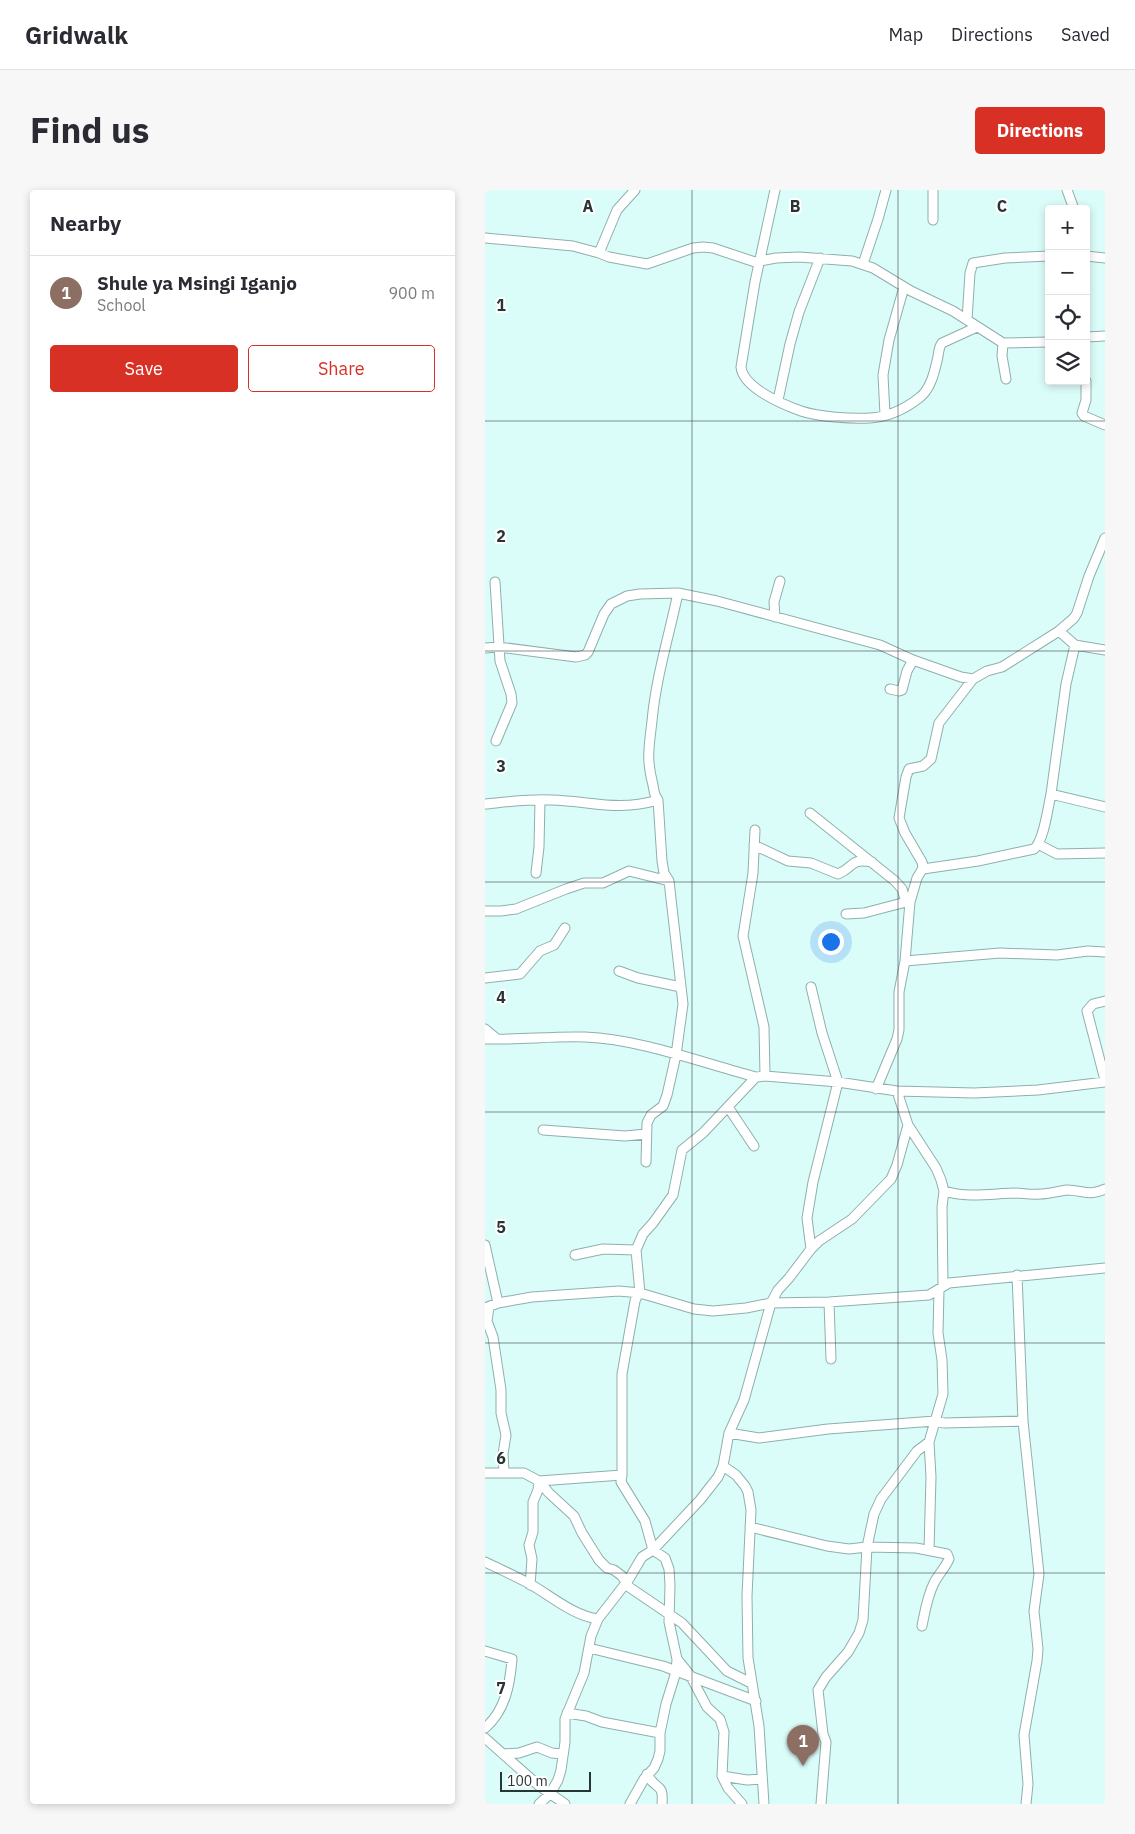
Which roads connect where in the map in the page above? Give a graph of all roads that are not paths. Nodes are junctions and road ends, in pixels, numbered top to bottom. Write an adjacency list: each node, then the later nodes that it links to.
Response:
1 (635, 190): 9 (street)
2 (775, 190): 14 (street)
3 (886, 190): 15 (street)
4 (933, 190): 7 (street)
5 (1067, 190): 6 (street)
6 (1073, 205)
7 (933, 220)
8 (485, 238): 9 (street)
9 (599, 253): 14 (street)
10 (1045, 256): 17 (street)
11 (1090, 256): 13 (street)
12 (820, 258): 14 (street); 15 (street); 25 (street)
13 (1105, 258)
14 (761, 262): 25 (street)
15 (863, 264): 16 (street)
16 (904, 287): 17 (street); 26 (street)
17 (967, 320): 18 (street)
18 (977, 327): 22 (street); 26 (street)
19 (1105, 336): 20 (street)
20 (1090, 337)
21 (1045, 342): 22 (street)
22 (1003, 343): 23 (street)
23 (1006, 379)
24 (1086, 385): 27 (street)
25 (778, 400): 26 (street)
26 (885, 415)
27 (1105, 425)
28 (1105, 538): 33 (street)
29 (779, 581): 32 (street)
30 (495, 582): 35 (street)
31 (678, 593): 32 (street); 35 (street); 44 (street)
32 (775, 616): 38 (street)
33 (1059, 630): 34 (street); 39 (street)
34 (1075, 645): 37 (street); 42 (street)
35 (499, 647): 36 (street); 41 (street)
36 (485, 648)
37 (1105, 650)
38 (913, 660): 39 (street); 40 (street)
39 (973, 679): 53 (street)
40 (890, 689)
41 (496, 741)
42 (1051, 794): 46 (street); 49 (street)
43 (540, 800): 44 (street); 45 (street); 54 (street)
44 (658, 800): 55 (street)
45 (485, 804)
46 (1105, 807)
47 (810, 813): 52 (street)
48 (755, 830): 50 (street)
49 (1038, 844): 51 (street); 53 (street)
50 (754, 845): 52 (street); 71 (street)
51 (1105, 853)
52 (872, 862): 56 (street)
53 (923, 869): 56 (street)
54 (536, 873)
55 (669, 881): 57 (street); 64 (street)
56 (908, 902): 58 (street); 61 (street)
57 (485, 911)
58 (847, 914)
59 (565, 928): 63 (street)
60 (1105, 952): 61 (street)
61 (905, 961): 74 (street)
62 (619, 971): 64 (street)
63 (485, 978)
64 (681, 987): 70 (street)
65 (811, 987): 73 (street)
66 (1105, 1000): 72 (street)
67 (485, 1029): 69 (street)
68 (485, 1039): 69 (street)
69 (497, 1039): 70 (street)
70 (676, 1055): 71 (street); 79 (street)
71 (761, 1076): 73 (street); 76 (street)
72 (1105, 1081): 75 (street)
73 (838, 1082): 74 (street); 85 (street)
74 (876, 1089): 75 (street)
75 (897, 1091): 77 (street)
76 (728, 1106): 80 (street); 86 (street)
77 (908, 1125): 83 (street); 85 (street)
78 (543, 1130): 79 (street)
79 (646, 1134): 81 (street)
80 (754, 1146)
81 (645, 1162)
82 (1105, 1188): 83 (street)
83 (944, 1190): 90 (street)
84 (485, 1245): 93 (street)
85 (811, 1249): 94 (street)
86 (636, 1250): 87 (street); 91 (street)
87 (575, 1255)
88 (1105, 1268): 89 (street)
89 (1017, 1275): 90 (street); 98 (street)
90 (941, 1287): 92 (street); 97 (street)
91 (640, 1294): 93 (street); 94 (street); 104 (street)
92 (829, 1302): 94 (street); 96 (street)
93 (498, 1303): 95 (street)
94 (771, 1303): 99 (street)
95 (487, 1308): 102 (street)
96 (831, 1359)
97 (935, 1421): 98 (street); 99 (street); 100 (street)
98 (1023, 1422): 142 (street)
99 (729, 1434): 101 (street)
100 (929, 1442): 108 (street); 110 (street)
101 (723, 1466): 106 (street); 107 (street)
102 (504, 1472): 103 (street); 105 (street)
103 (485, 1473)
104 (622, 1475): 105 (street); 109 (street)
105 (539, 1481): 113 (street); 114 (street)
106 (750, 1527): 108 (street); 123 (street)
107 (664, 1537): 109 (street); 111 (street)
108 (867, 1547): 110 (street); 141 (street)
109 (653, 1550): 111 (street); 113 (street)
110 (929, 1550): 117 (street)
111 (665, 1558): 115 (street)
112 (485, 1562): 114 (street)
113 (625, 1583): 115 (street); 116 (street)
114 (530, 1585): 116 (street)
115 (669, 1613): 120 (street); 123 (street)
116 (598, 1619): 118 (street)
117 (922, 1626)
118 (589, 1648): 121 (street); 125 (street)
119 (485, 1651): 126 (street)
120 (677, 1659): 121 (street); 122 (street)
121 (676, 1672): 122 (street); 127 (street)
122 (691, 1678): 124 (street); 132 (street)
123 (751, 1683): 124 (street)
124 (756, 1701): 133 (street)
125 (567, 1713): 127 (street); 130 (street)
126 (485, 1728)
127 (660, 1733): 131 (street)
128 (485, 1738): 129 (street)
129 (503, 1754): 130 (street); 134 (street)
130 (563, 1754): 134 (street)
131 (647, 1774): 137 (street); 138 (street)
132 (723, 1776): 133 (street); 139 (street)
133 (762, 1779): 140 (street)
134 (550, 1794): 135 (street); 136 (street)
135 (539, 1804)
136 (565, 1804)
137 (630, 1804)
138 (662, 1804)
139 (742, 1804)
140 (764, 1804)
141 (821, 1804)
142 (1026, 1804)

